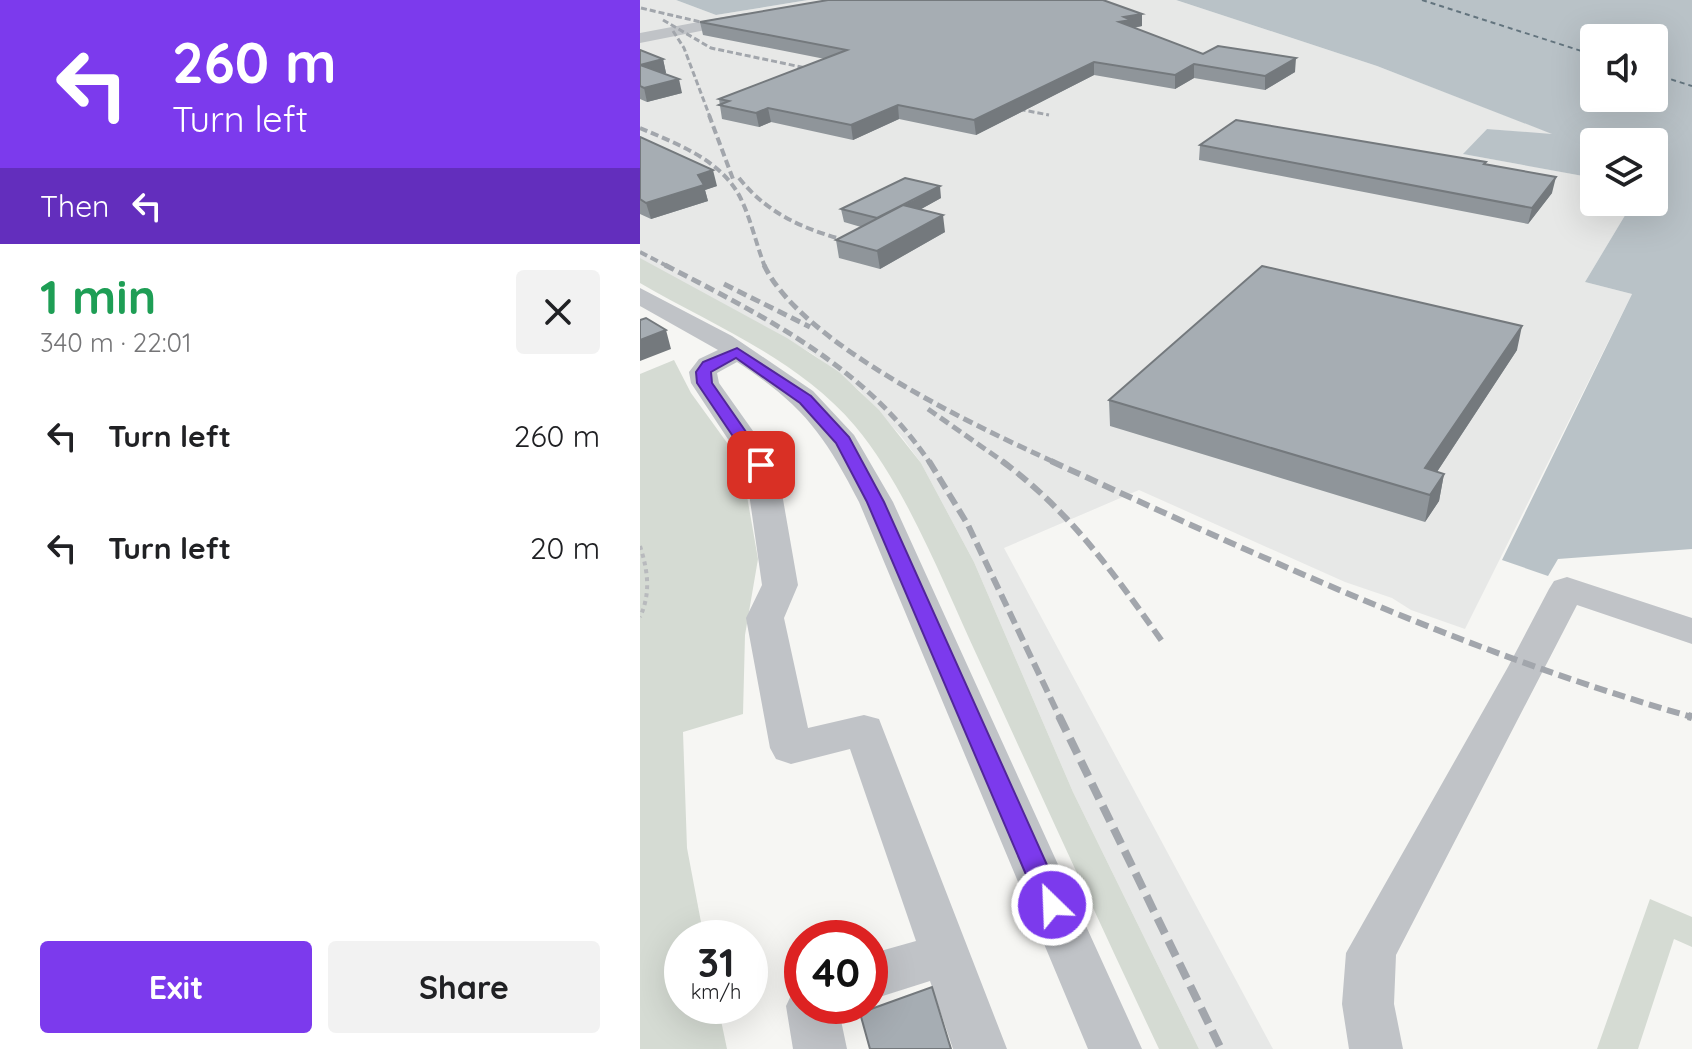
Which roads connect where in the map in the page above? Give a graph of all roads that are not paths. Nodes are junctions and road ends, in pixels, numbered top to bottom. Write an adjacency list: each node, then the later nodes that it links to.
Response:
1 (768, 14): 2 (street)
2 (640, 38)
3 (649, 308): 4 (street)
4 (737, 352): 6 (street); 11 (street)
5 (1692, 631): 12 (street)
6 (947, 954): 7 (street); 10 (street)
7 (888, 972)
8 (815, 1024): 9 (street)
9 (820, 1049)
10 (980, 1049)
11 (1115, 1049)
12 (1376, 1049)

